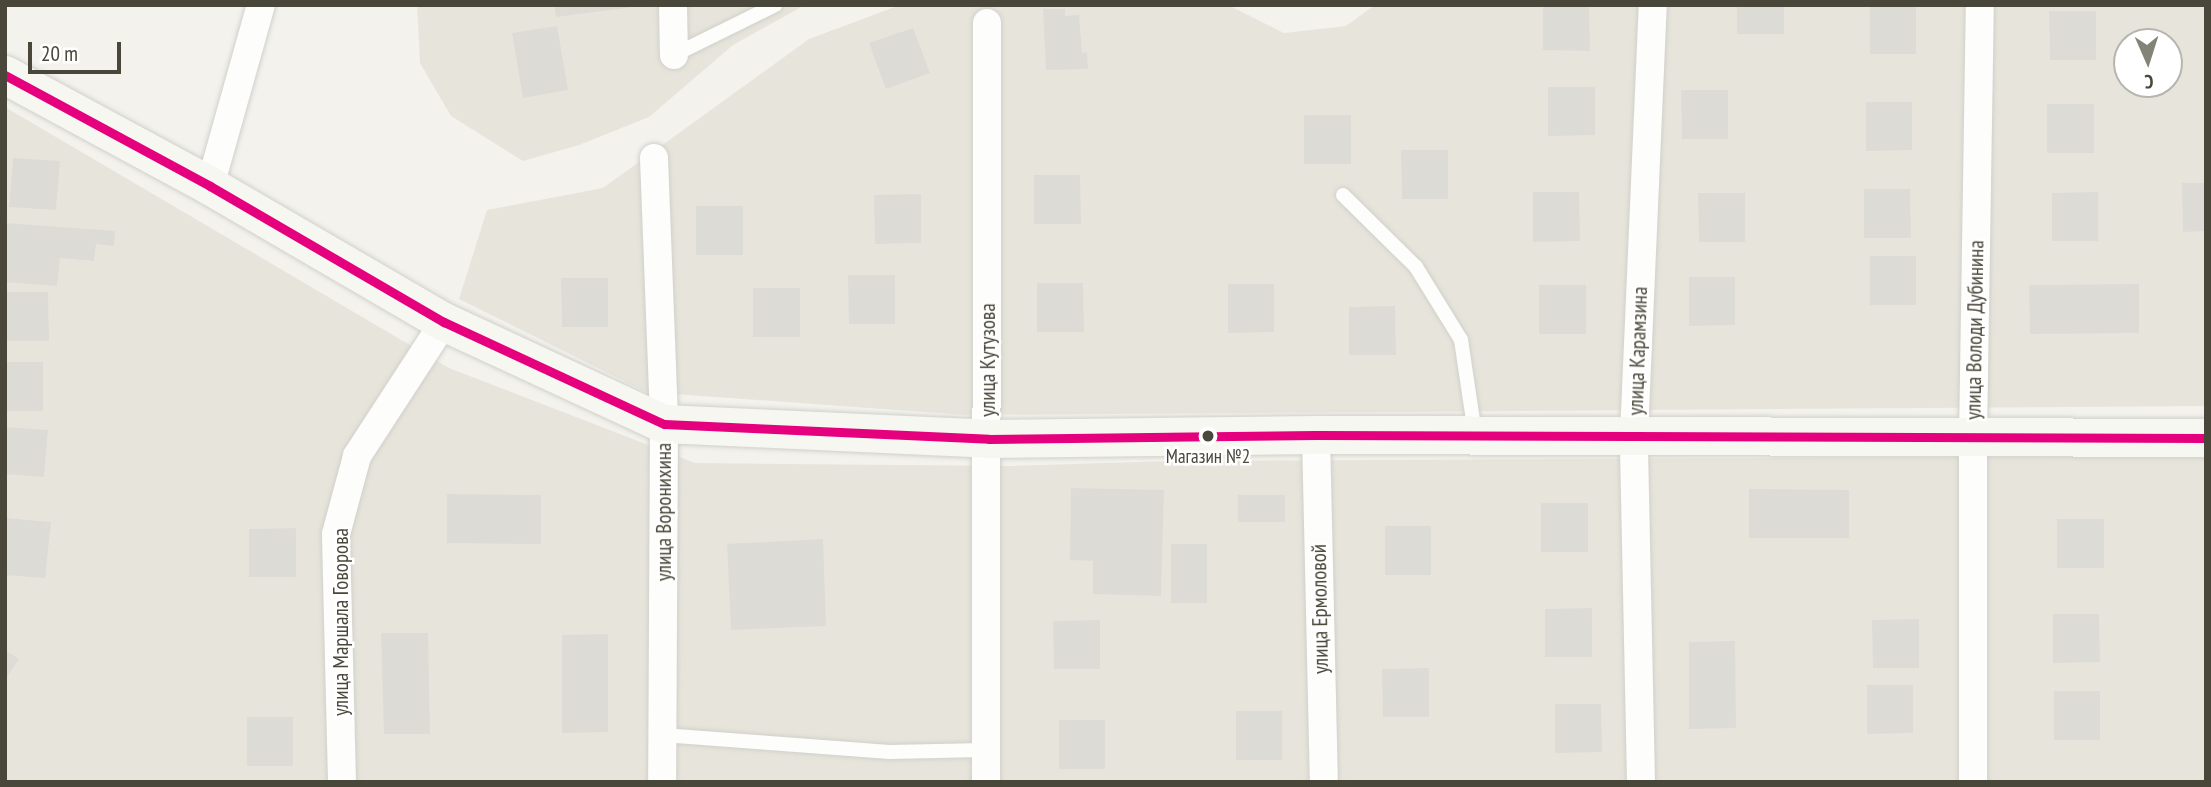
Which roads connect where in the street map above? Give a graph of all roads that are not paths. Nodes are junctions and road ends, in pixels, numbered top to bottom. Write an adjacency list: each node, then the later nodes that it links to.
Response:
1 (261, 5): 10 (street)
2 (673, 5): 7 (street)
3 (775, 5): 7 (lane)
4 (1653, 5): 16 (street, улица Карамзина)
5 (1980, 5): 19 (street, улица Володи Дубинина)
6 (987, 23): 18 (street, улица Кутузова)
7 (674, 55)
8 (5, 75): 10 (street)
9 (654, 159): 13 (street, улица Воронихина)
10 (210, 186): 12 (street)
11 (1343, 195): 15 (lane)
12 (444, 322): 13 (street); 22 (street, улица Маршала Говорова)
13 (664, 424): 18 (street); 20 (street, улица Воронихина)
14 (1316, 435): 15 (street); 18 (street); 25 (street, улица Ермоловой)
15 (1476, 435): 16 (street)
16 (1634, 435): 19 (street); 26 (street, улица Карамзина)
17 (2206, 438): 19 (street)
18 (989, 439): 21 (street, улица Кутузова)
19 (1973, 439): 27 (street, улица Володи Дубинина)
20 (663, 735): 21 (lane); 23 (street, улица Воронихина)
21 (984, 750): 24 (street, улица Кутузова)
22 (342, 782)
23 (662, 782)
24 (986, 782)
25 (1324, 782)
26 (1641, 782)
27 (1973, 782)

